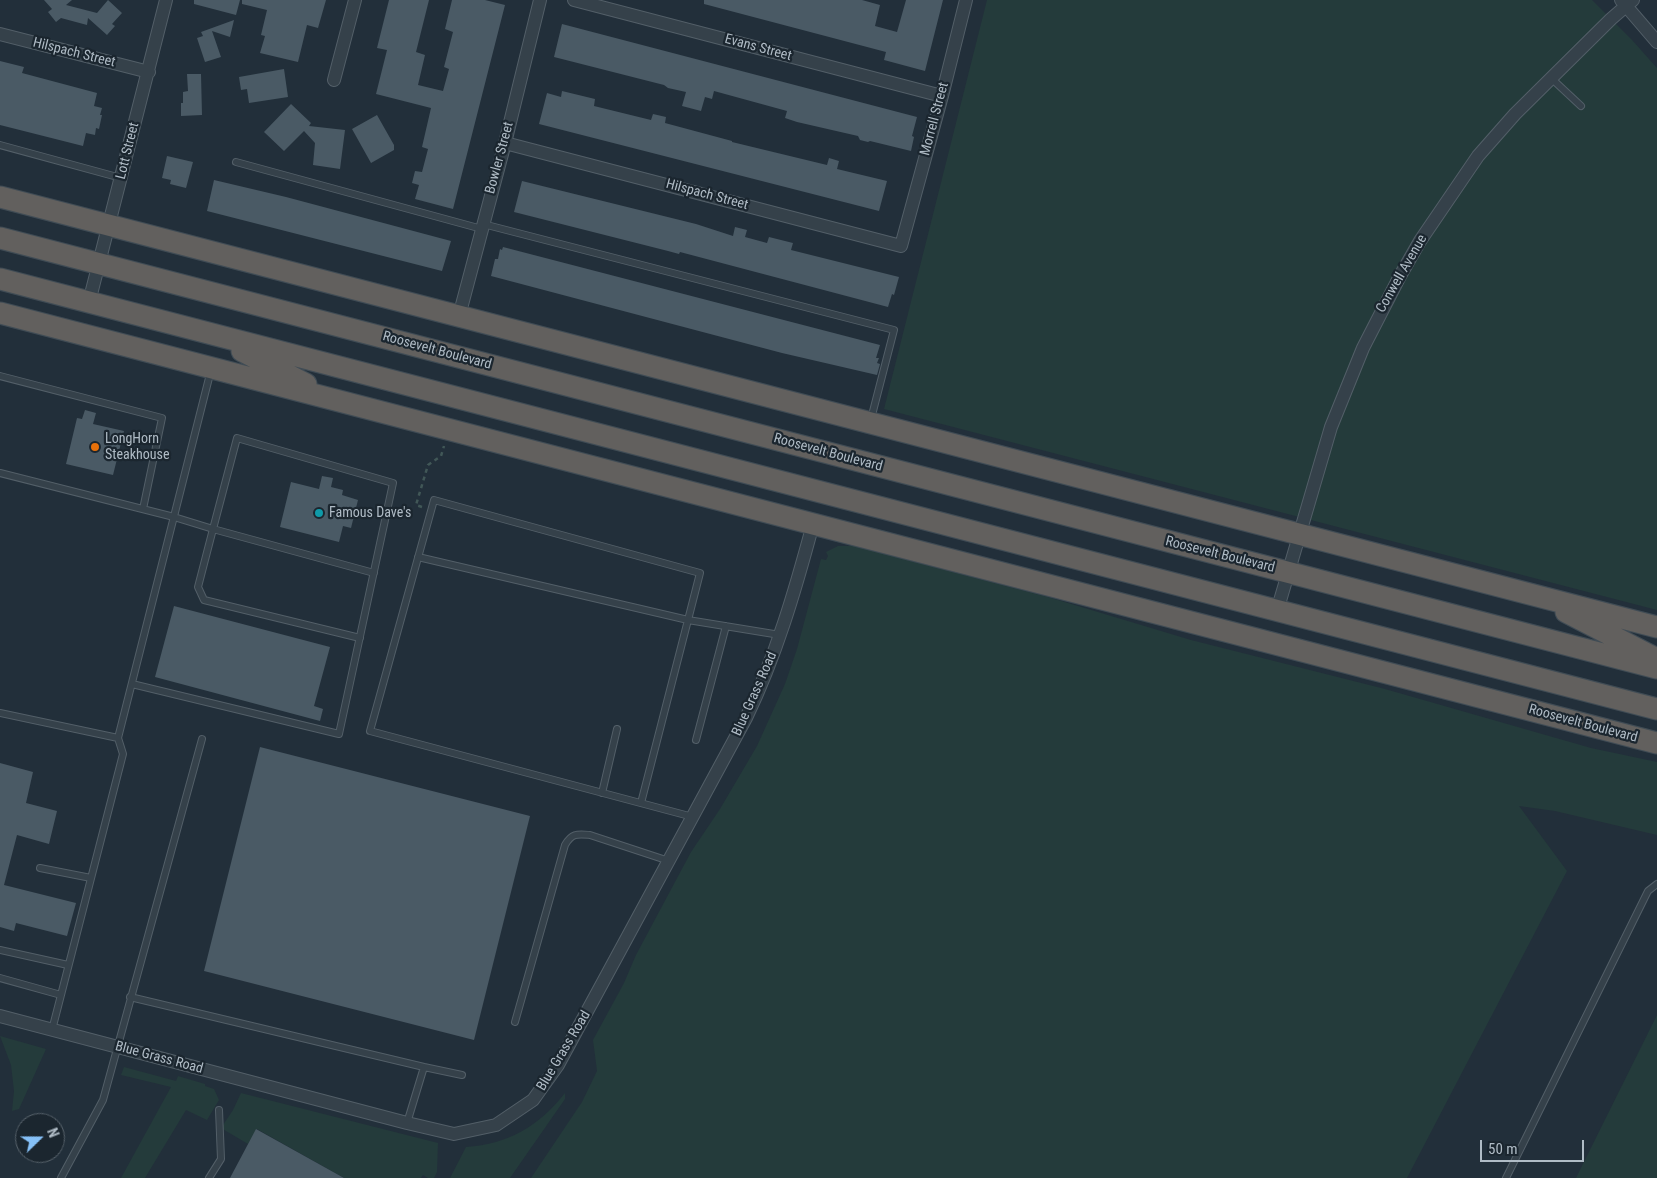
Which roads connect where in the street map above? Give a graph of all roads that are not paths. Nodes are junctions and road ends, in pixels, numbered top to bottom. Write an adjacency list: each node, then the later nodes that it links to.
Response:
1 (166, 0): 9 (street, Lott Street)
2 (355, 0): 11 (street)
3 (540, 0): 14 (street, Bowler Street)
4 (574, 0): 12 (street, Evans Street)
5 (966, 0): 12 (street, Morrell Street)
6 (1626, 2): 8 (street); 10 (street, Conwell Avenue)
7 (0, 34): 9 (street, Hilspach Street)
8 (1657, 42)
9 (149, 72): 17 (street, Lott Street)
10 (1552, 78): 13 (lane); 38 (street, Conwell Avenue)
11 (334, 80)
12 (942, 96): 21 (street, Morrell Street)
13 (1581, 106)
14 (505, 143): 20 (street, Bowler Street); 21 (street, Hilspach Street)
15 (0, 145): 17 (lane)
16 (236, 162): 20 (lane)
17 (121, 178): 19 (street, Lott Street)
18 (0, 197): 19 (highway)
19 (109, 225): 23 (street, Lott Street); 27 (highway)
20 (483, 226): 27 (street, Bowler Street); 32 (lane)
21 (903, 237)
22 (0, 238): 23 (highway, Roosevelt Boulevard)
23 (99, 263): 25 (street, Lott Street); 40 (highway, Roosevelt Boulevard)
24 (0, 279): 25 (highway)
25 (89, 302): 28 (highway)
26 (0, 313): 29 (highway, Roosevelt Boulevard)
27 (459, 316): 32 (highway)
28 (209, 333): 31 (highway); 43 (highway)
29 (211, 368): 31 (highway, Roosevelt Boulevard); 35 (lane)
30 (0, 376): 34 (lane)
31 (340, 402): 36 (highway, Roosevelt Boulevard)
32 (870, 423): 38 (highway)
33 (0, 472): 34 (lane)
34 (143, 509): 35 (lane)
35 (174, 517): 37 (lane); 51 (lane)
36 (813, 524): 47 (street, Blue Grass Road); 58 (highway, Roosevelt Boulevard)
37 (213, 529): 41 (lane); 41 (lane); 48 (lane)
38 (1301, 534): 40 (street, Conwell Avenue); 42 (highway)
39 (418, 557): 44 (lane); 44 (lane); 59 (lane)
40 (1289, 572): 43 (street, Conwell Avenue); 50 (highway, Roosevelt Boulevard)
41 (374, 573): 48 (lane)
42 (1530, 594): 46 (highway); 49 (highway)
43 (1277, 611): 52 (highway)
44 (688, 620): 45 (lane); 60 (lane)
45 (726, 626): 47 (lane); 57 (lane)
46 (1657, 627)
47 (780, 635): 61 (street, Blue Grass Road)
48 (360, 638): 51 (lane)
49 (1657, 659)
50 (1657, 668)
51 (132, 684): 55 (lane)
52 (1657, 709)
53 (0, 713): 55 (lane)
54 (617, 729): 59 (lane)
55 (118, 738): 64 (lane)
56 (202, 739): 70 (lane)
57 (696, 740)
58 (1657, 743)
59 (602, 793): 60 (lane)
60 (641, 803): 61 (lane)
61 (693, 817): 62 (street, Blue Grass Road)
62 (669, 860): 72 (lane); 78 (street, Blue Grass Road)
63 (40, 868): 64 (lane)
64 (91, 878): 67 (lane)
65 (1657, 884): 81 (lane)
66 (0, 950): 67 (lane)
67 (68, 965): 69 (lane)
68 (0, 978): 69 (lane)
69 (61, 995): 73 (lane)
70 (130, 997): 74 (lane); 75 (lane)
71 (0, 1016): 73 (street, Blue Grass Road)
72 (514, 1022)
73 (52, 1030): 74 (street, Blue Grass Road)
74 (116, 1047): 78 (street, Blue Grass Road); 79 (lane)
75 (424, 1067): 76 (lane); 78 (lane)
76 (462, 1075)
77 (219, 1110): 80 (lane)
78 (407, 1123)
79 (61, 1178)
80 (209, 1178)
81 (1506, 1178)

